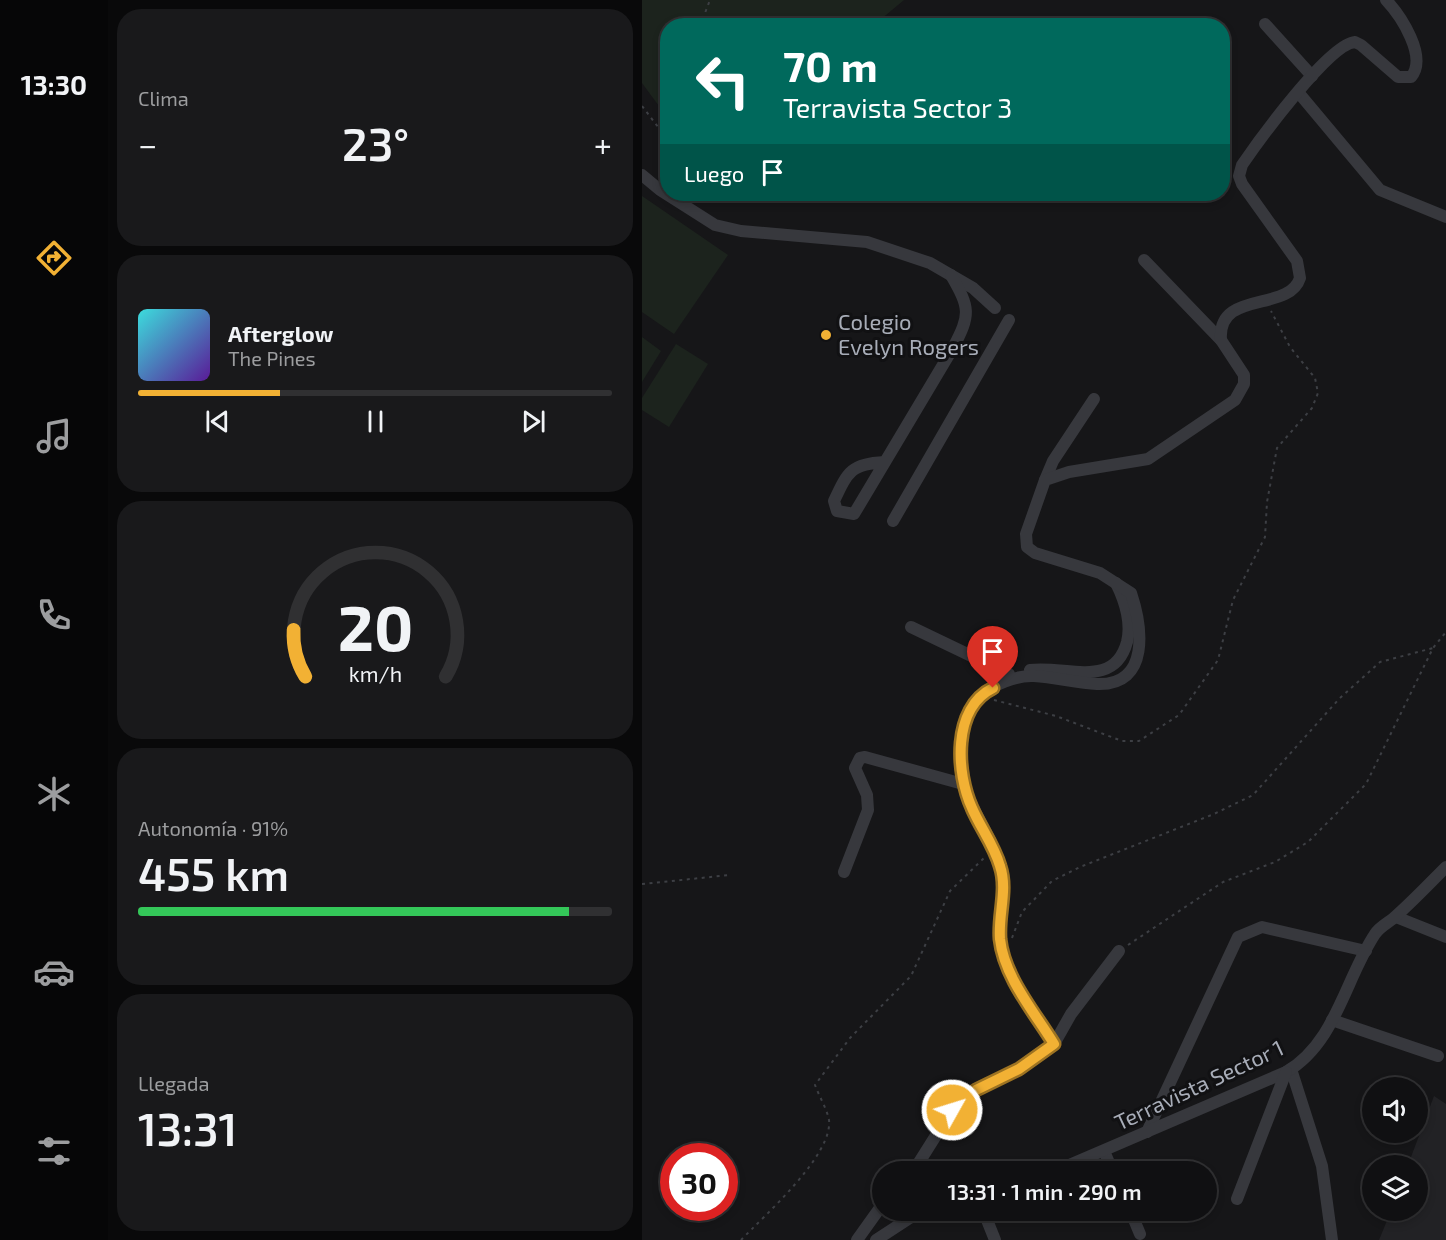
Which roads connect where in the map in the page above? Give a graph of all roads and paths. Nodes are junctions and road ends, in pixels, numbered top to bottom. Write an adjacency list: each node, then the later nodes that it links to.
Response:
1 (710, 0): 3 (path)
2 (1386, 0): 5 (street)
3 (703, 18)
4 (1265, 24): 5 (street)
5 (1312, 76): 6 (street)
6 (1298, 92): 12 (street); 15 (street)
7 (642, 106): 8 (path)
8 (660, 130)
9 (642, 175): 10 (street)
10 (660, 190)
11 (677, 201): 14 (street)
12 (1446, 217)
13 (1144, 260): 18 (street)
14 (950, 274): 16 (street); 16 (street)
15 (1265, 300): 18 (street); 29 (path)
16 (967, 311): 20 (street)
17 (1009, 320): 22 (street)
18 (1221, 340): 21 (street)
19 (1094, 399): 21 (street)
20 (885, 462): 20 (street)
21 (1045, 480): 23 (street)
22 (893, 521)
23 (1114, 580): 27 (street); 28 (street)
24 (911, 627): 27 (street)
25 (1446, 632): 26 (path)
26 (1433, 648): 38 (path); 39 (path)
27 (1009, 674): 28 (street)
28 (993, 688): 29 (street)
29 (980, 696): 30 (street)
30 (963, 784): 31 (street); 33 (street)
31 (993, 850): 42 (street); 56 (path)
32 (1446, 867): 36 (street, Terravista Sector 1)
33 (844, 872)
34 (730, 875): 35 (path)
35 (642, 884)
36 (1396, 917): 37 (street); 40 (street, Terravista Sector 1)
37 (1446, 937)
38 (1011, 940)
39 (1119, 951): 42 (street)
40 (1366, 951): 41 (street, Terravista Sector 1); 45 (street)
41 (1332, 1020): 43 (street); 44 (street, Terravista Sector 1)
42 (1054, 1044): 47 (street)
43 (1437, 1056)
44 (1288, 1070): 45 (street, Terravista Sector 1); 50 (street); 60 (street)
45 (1147, 1132): 46 (street, Terravista Sector 1)
46 (1104, 1151): 48 (street, Terravista Sector 1); 49 (street)
47 (920, 1161)
48 (1080, 1161)
49 (1108, 1161)
50 (1237, 1199)
51 (872, 1218): 57 (street)
52 (905, 1221): 58 (street)
53 (987, 1221): 59 (street)
54 (1135, 1221): 55 (street)
55 (1140, 1234)
56 (741, 1240)
57 (857, 1240)
58 (876, 1240)
59 (995, 1240)
60 (1332, 1240)

